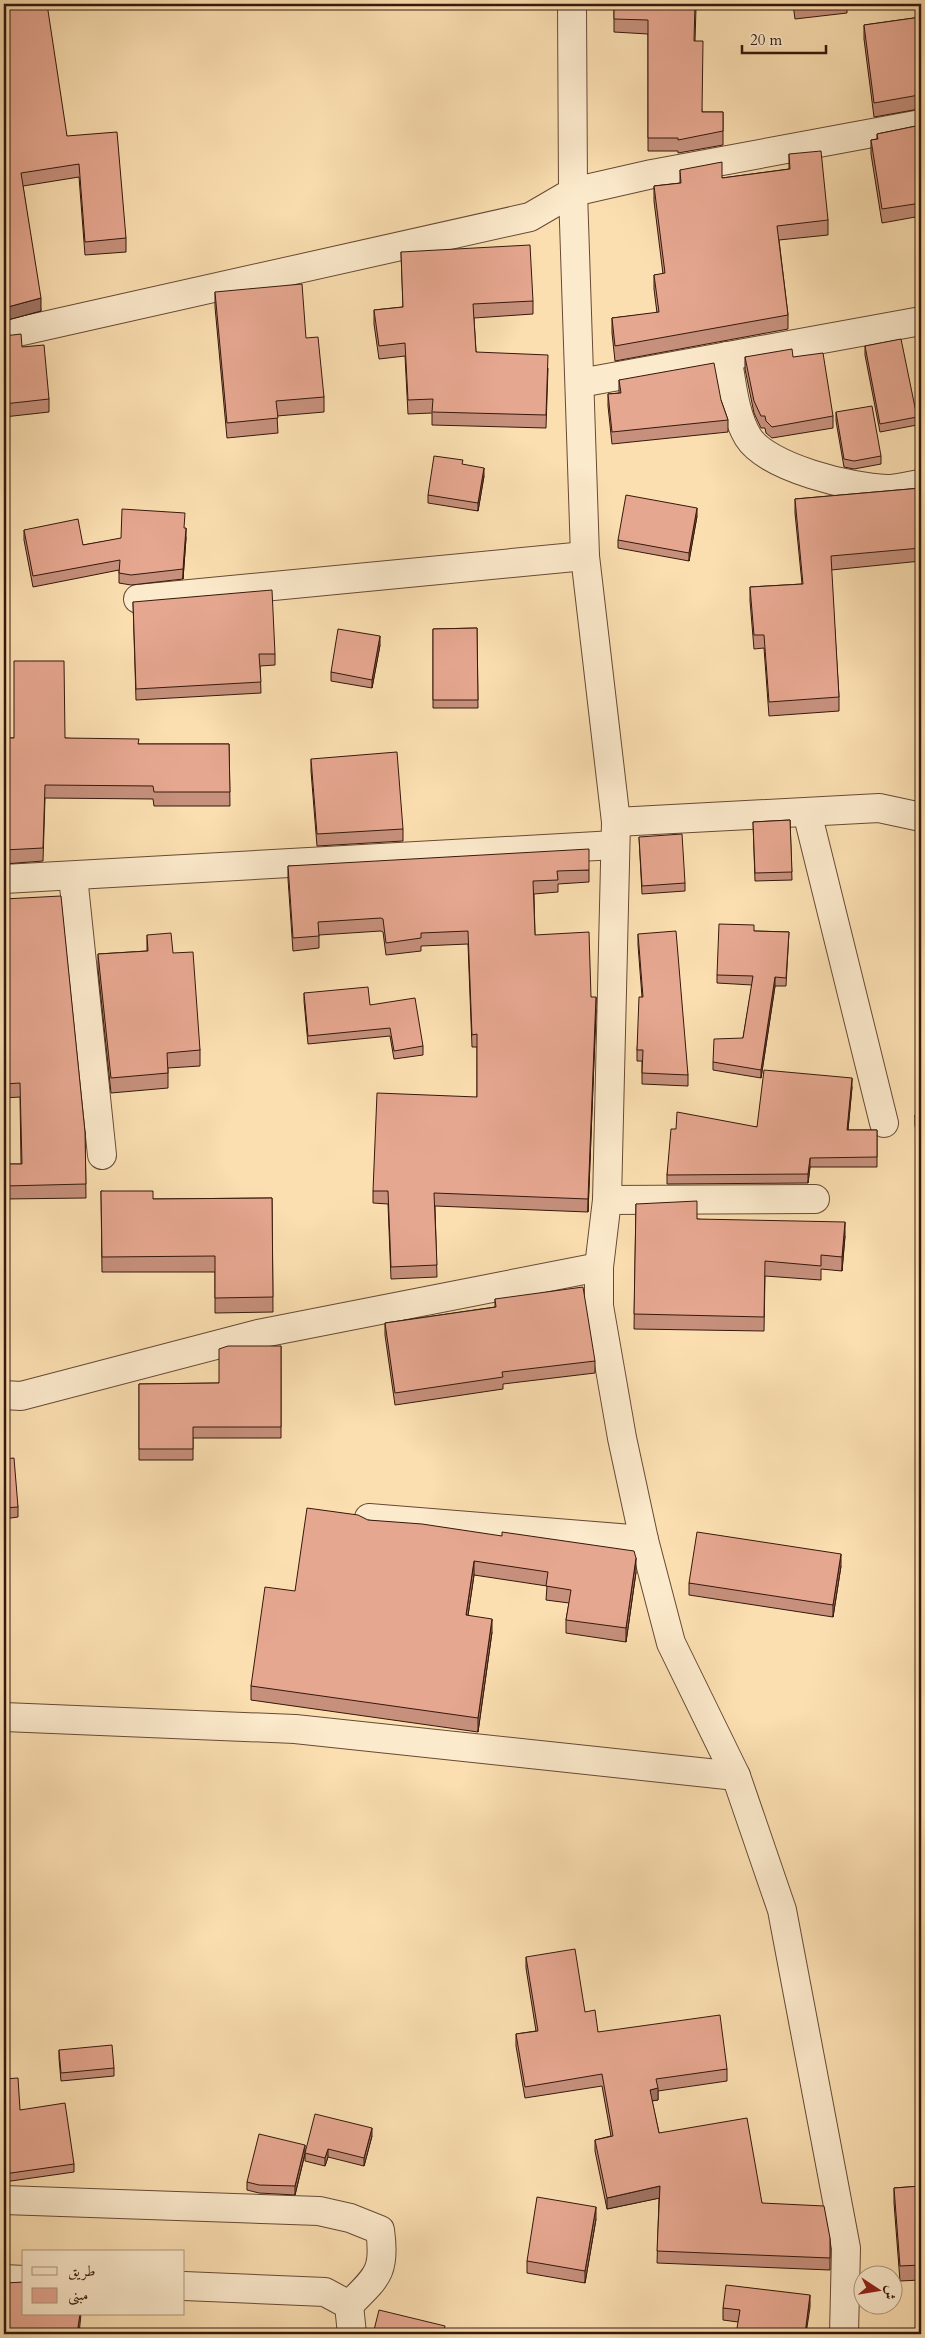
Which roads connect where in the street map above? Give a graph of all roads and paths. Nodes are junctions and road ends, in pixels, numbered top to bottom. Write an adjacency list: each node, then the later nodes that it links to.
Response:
1 (572, 4): 3 (street)
2 (921, 124): 3 (street)
3 (574, 192): 5 (street); 7 (street)
4 (921, 321): 6 (street)
5 (4, 335)
6 (726, 356): 7 (street); 8 (street)
7 (580, 383): 9 (street)
8 (921, 484)
9 (585, 556): 10 (street); 13 (street)
10 (138, 599)
11 (807, 812): 12 (street); 13 (street); 16 (street)
12 (921, 817)
13 (615, 833): 14 (street); 19 (street)
14 (74, 876): 15 (street); 17 (street)
15 (4, 880)
16 (884, 1123)
17 (102, 1155)
18 (815, 1199): 19 (street)
19 (607, 1200): 20 (street)
20 (599, 1267): 21 (street); 23 (street)
21 (4, 1395)
22 (369, 1518): 23 (street)
23 (644, 1540): 25 (street)
24 (4, 1717): 25 (street)
25 (736, 1776): 32 (street)
26 (4, 2200): 30 (street)
27 (4, 2279): 28 (street)
28 (22, 2280)
29 (185, 2286): 30 (street)
30 (348, 2305): 31 (street)
31 (352, 2334)
32 (844, 2334)

